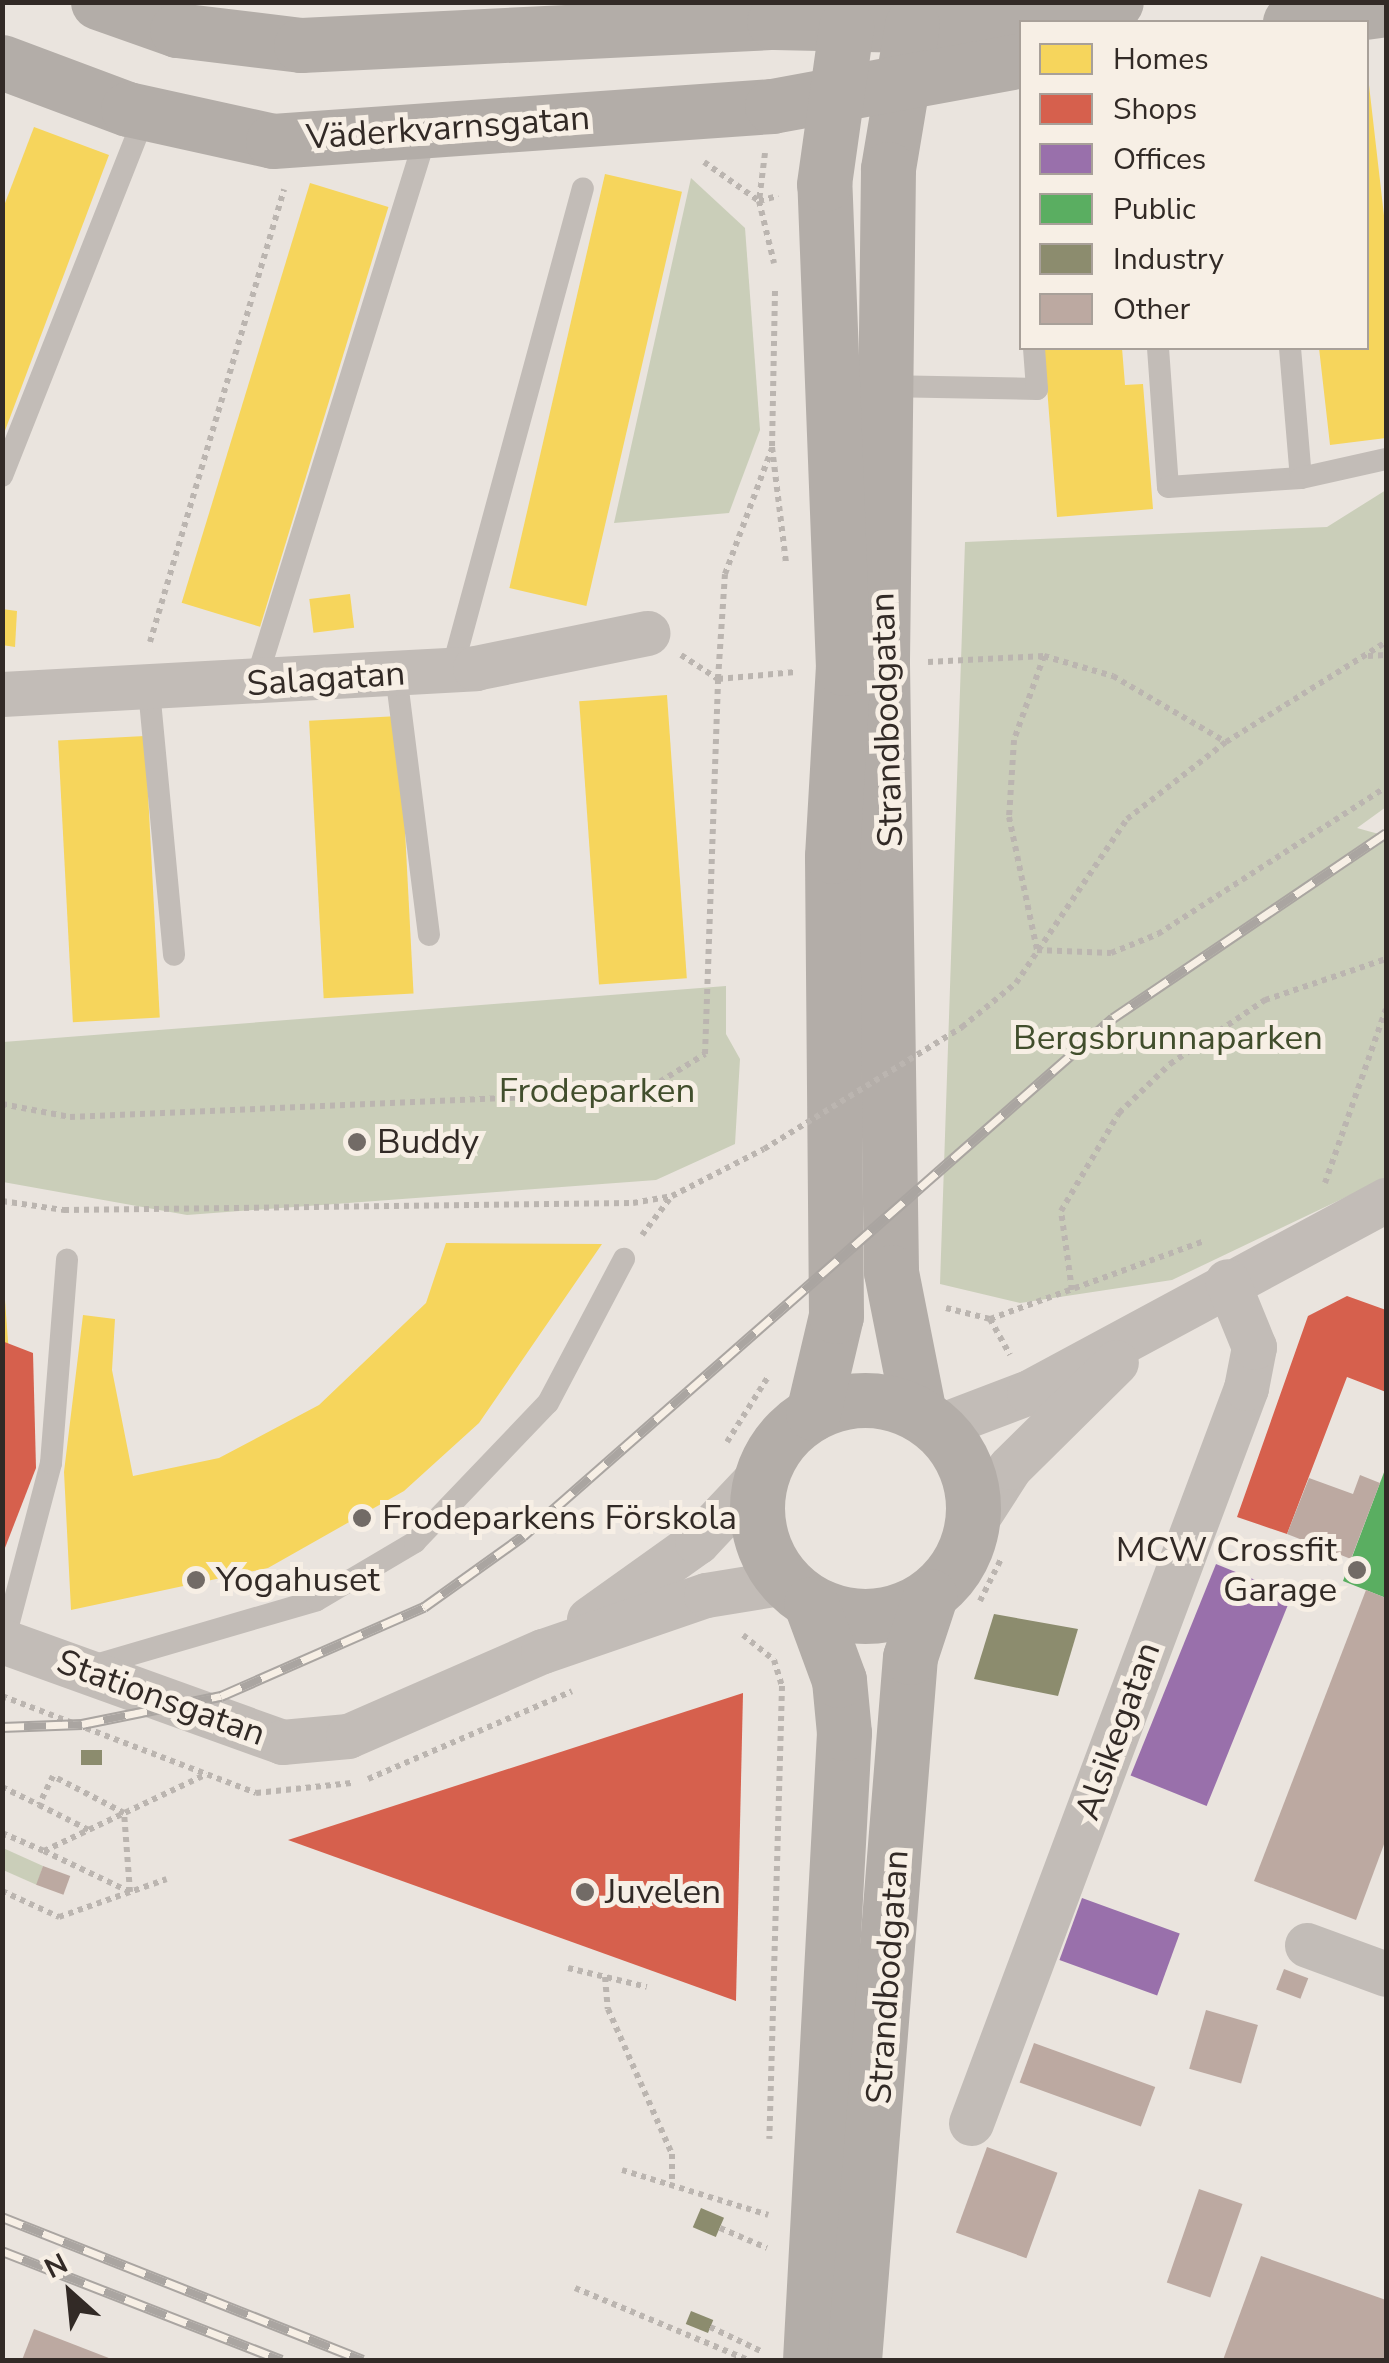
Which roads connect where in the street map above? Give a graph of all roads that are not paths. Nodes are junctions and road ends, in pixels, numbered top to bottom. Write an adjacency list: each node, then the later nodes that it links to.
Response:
1 (98, 2): 4 (main road)
2 (1116, 2): 5 (main road)
3 (1386, 9): 6 (main road)
4 (848, 14): 5 (main road); 10 (main road, Strandbodgatan)
5 (914, 14): 9 (main road, Strandbodgatan)
6 (1305, 20)
7 (1019, 60): 9 (main road, Väderkvarnsgatan)
8 (2, 62): 11 (main road, Väderkvarnsgatan)
9 (904, 83): 10 (main road, Väderkvarnsgatan); 17 (main road, Strandbodgatan)
10 (836, 94): 12 (main road, Väderkvarnsgatan); 34 (main road, Strandbodgatan)
11 (146, 113): 12 (main road, Väderkvarnsgatan); 19 (lane)
12 (428, 128): 24 (lane)
13 (583, 188): 22 (lane)
14 (1034, 350): 17 (lane)
15 (1158, 350): 20 (lane)
16 (1290, 350): 20 (lane)
17 (883, 386): 35 (main road, Strandbodgatan)
18 (1386, 459): 20 (lane)
19 (2, 476)
20 (1301, 478)
21 (647, 633): 22 (street, Salagatan)
22 (452, 670): 23 (street, Salagatan)
23 (396, 674): 24 (street, Salagatan); 27 (lane)
24 (255, 684): 25 (street, Salagatan)
25 (142, 690): 26 (street, Salagatan); 28 (lane)
26 (2, 694)
27 (429, 935)
28 (174, 955)
29 (1386, 1200): 32 (street)
30 (66, 1260): 40 (lane)
31 (624, 1260): 42 (lane)
32 (1227, 1282): 33 (street); 45 (street, Alsikegatan)
33 (1149, 1329): 35 (street); 37 (street)
34 (813, 1413): 35 (main road); 36 (main road)
35 (928, 1421): 37 (main road)
36 (762, 1474): 38 (main road); 41 (street, Stationsgatan)
37 (990, 1533): 39 (main road)
38 (798, 1593): 39 (main road); 41 (street, Stationsgatan); 46 (main road, Strandbodgatan)
39 (952, 1606): 47 (main road, Strandbodgatan)
40 (3, 1641): 42 (street, Stationsgatan)
41 (543, 1651): 42 (street, Stationsgatan)
42 (79, 1670)
43 (1307, 1945): 44 (street)
44 (1386, 1974)
45 (970, 2124)
46 (787, 2356)
47 (854, 2360)

